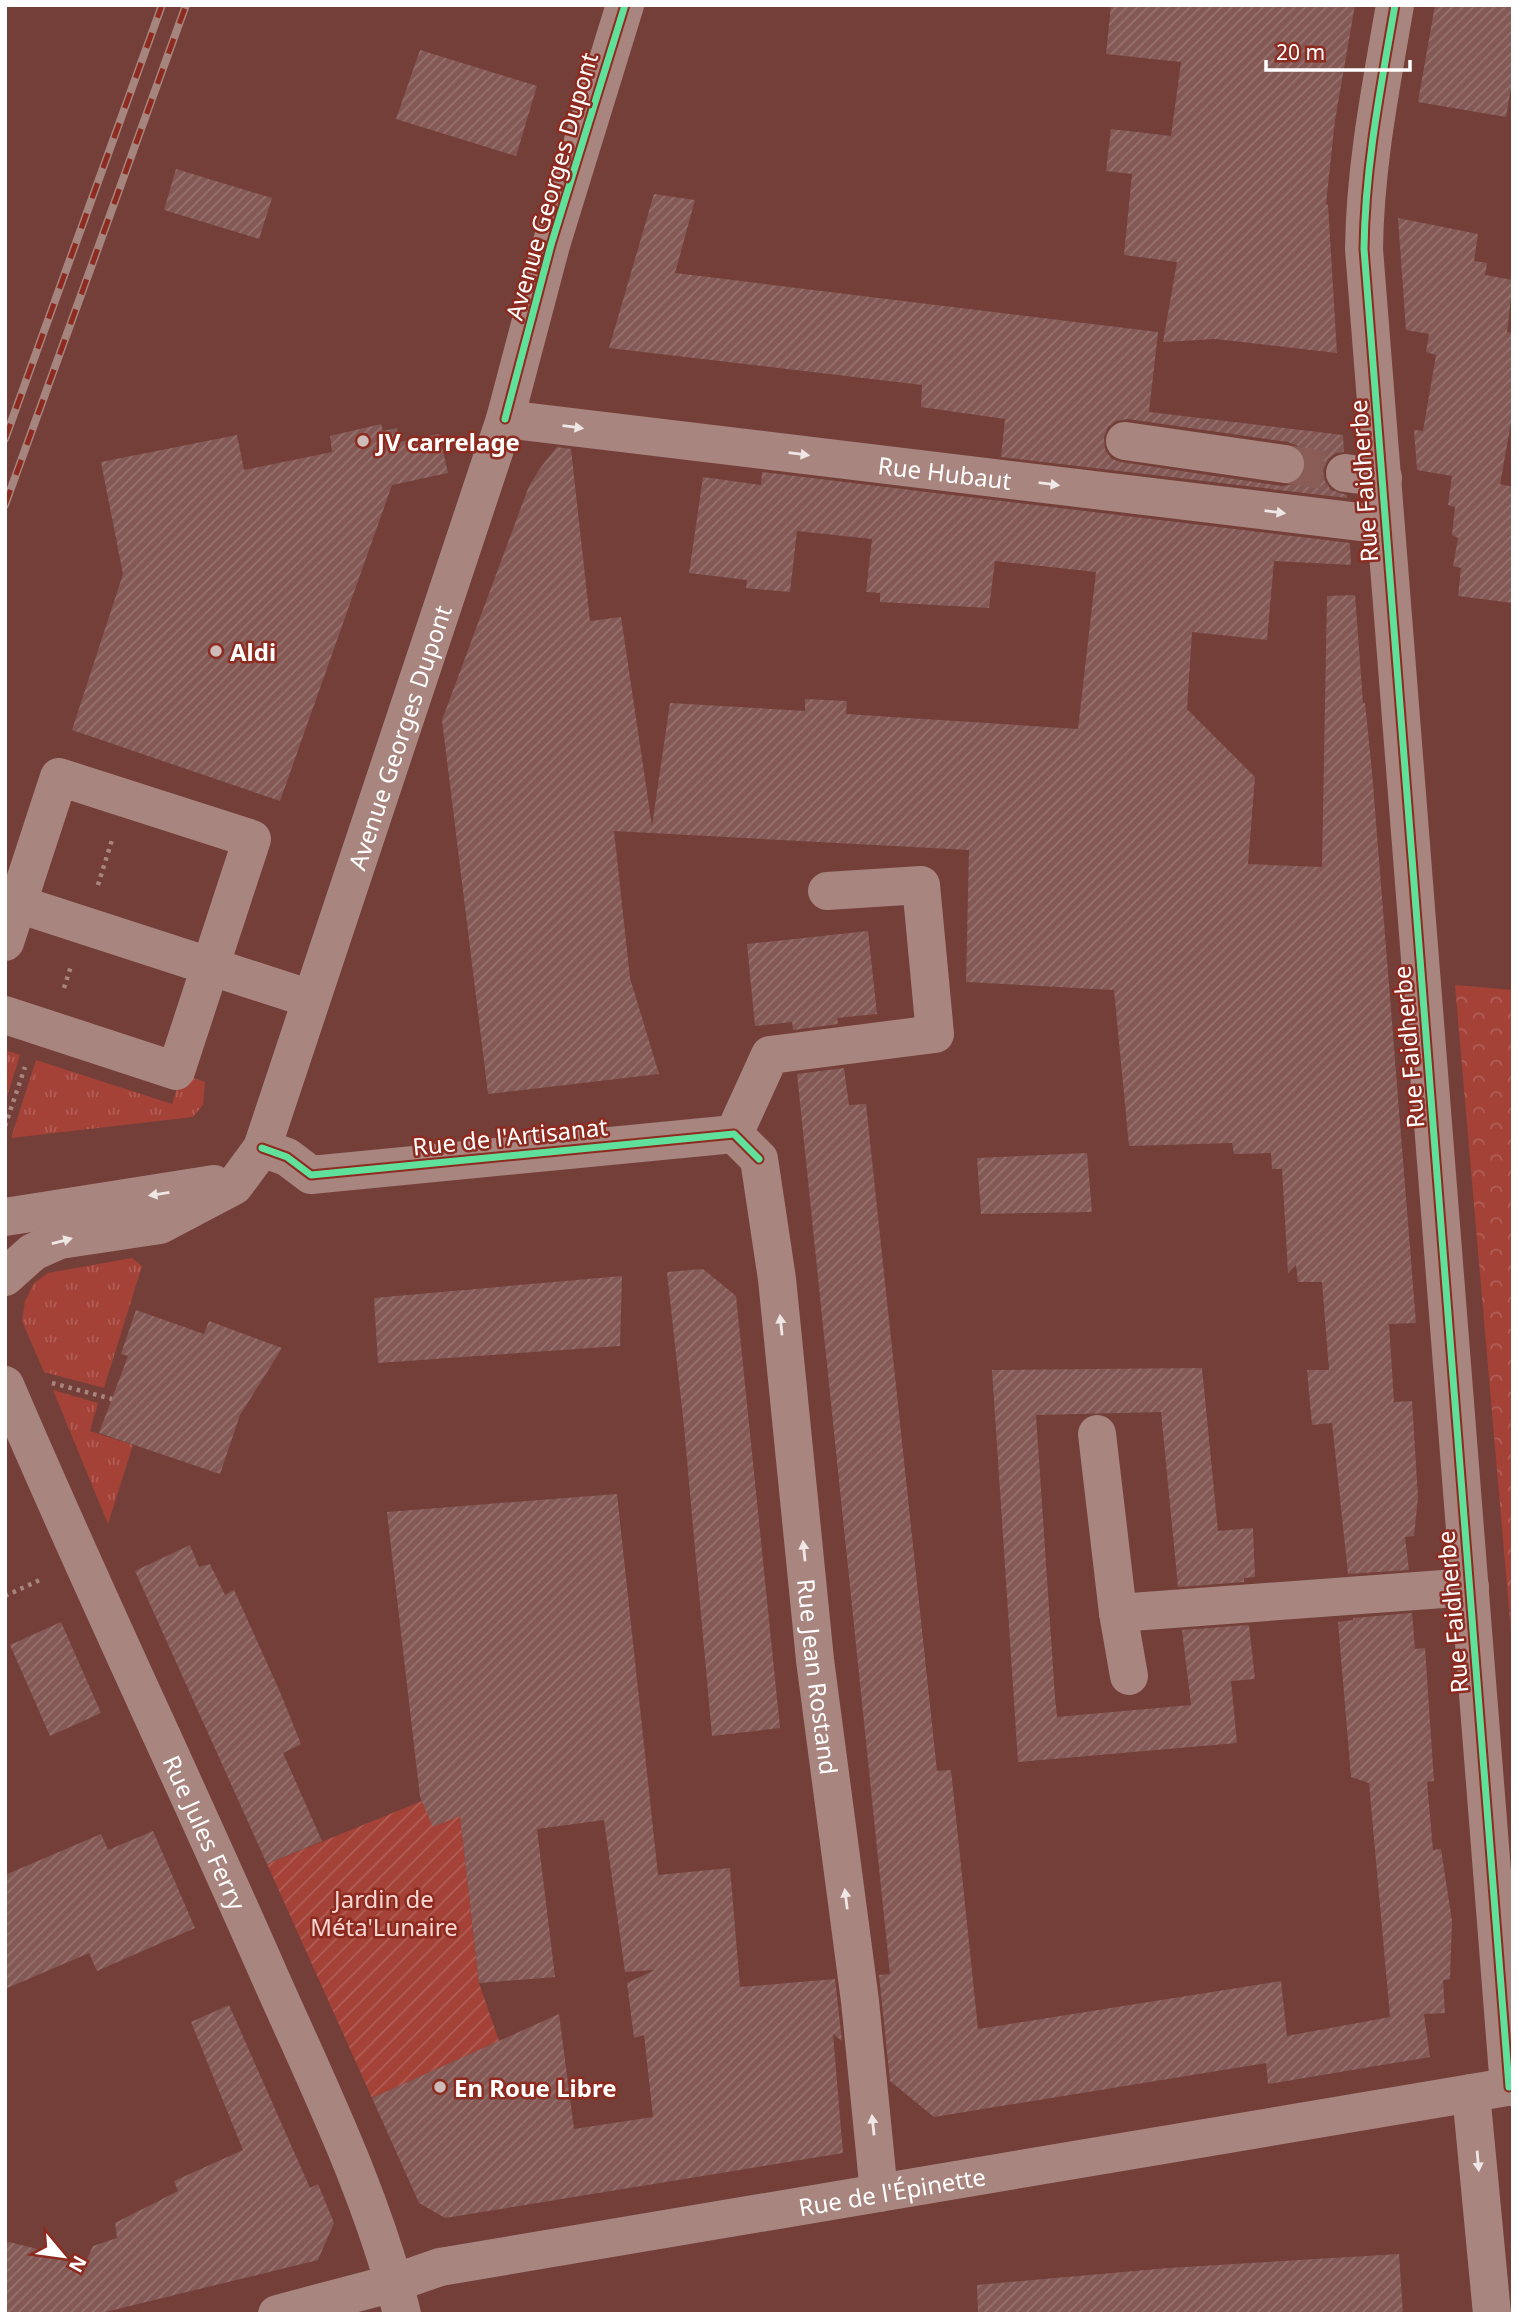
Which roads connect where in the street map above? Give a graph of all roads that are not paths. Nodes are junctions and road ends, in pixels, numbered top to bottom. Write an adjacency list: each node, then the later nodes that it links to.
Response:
1 (625, 5): 3 (street, Avenue Georges Dupont)
2 (1395, 5): 7 (street, Rue Faidherbe)
3 (505, 419): 8 (street, Rue Hubaut, one-way to 8); 13 (street, Avenue Georges Dupont)
4 (1125, 441): 5 (street)
5 (1285, 464)
6 (1345, 473): 7 (street)
7 (1382, 478): 8 (street, Rue Faidherbe)
8 (1385, 525): 21 (street, Rue Faidherbe)
9 (827, 891): 15 (street)
10 (18, 904): 11 (street); 12 (street); 12 (street)
11 (5, 942)
12 (210, 965): 13 (street); 14 (street)
13 (311, 999): 16 (street, Avenue Georges Dupont)
14 (5, 1015)
15 (746, 1146): 16 (street, Rue de l'Artisanat); 26 (street, Rue Jean Rostand, one-way to 15)
16 (254, 1158): 17 (street, one-way to 17); 18 (street, one-way to 16)
17 (5, 1217)
18 (5, 1277)
19 (5, 1385): 27 (street, Rue Jules Ferry)
20 (1097, 1434): 22 (street)
21 (1470, 1587): 22 (street); 24 (street, Rue Faidherbe)
22 (1118, 1614): 23 (street)
23 (1129, 1676)
24 (1511, 2087): 25 (street, Rue de l'Épinette)
25 (1471, 2094): 26 (street, Rue de l'Épinette); 29 (street, one-way to 29)
26 (879, 2193): 27 (street, Rue de l'Épinette)
27 (398, 2299): 28 (street, Rue de l'Épinette)
28 (277, 2314)
29 (1492, 2314)

